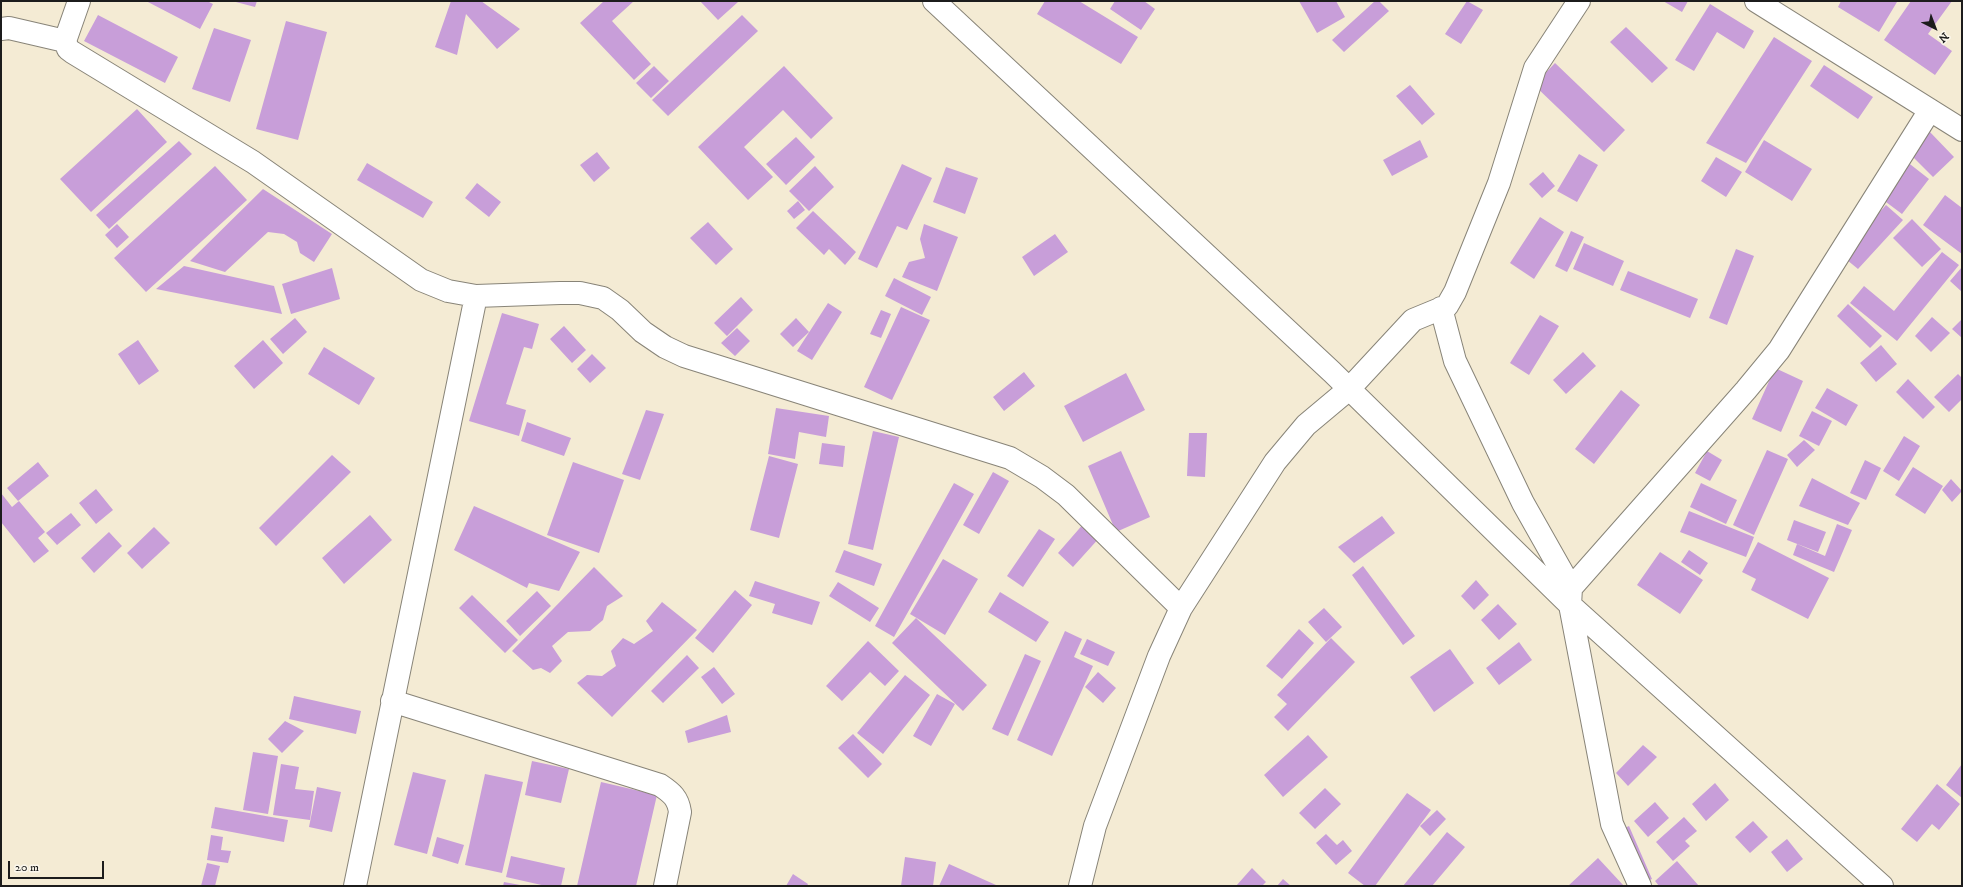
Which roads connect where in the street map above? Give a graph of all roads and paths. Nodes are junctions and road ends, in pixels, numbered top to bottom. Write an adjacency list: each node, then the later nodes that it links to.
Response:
1 (78, 1): 6 (street)
2 (934, 1): 11 (street)
3 (1578, 1): 10 (street)
4 (1756, 1): 7 (street)
5 (1, 29): 6 (street)
6 (65, 41): 9 (street)
7 (1930, 110): 8 (street); 12 (street)
8 (1962, 130)
9 (476, 296): 13 (street); 14 (street)
10 (1442, 308): 11 (street); 12 (street)
11 (1349, 389): 12 (street); 13 (street)
12 (1571, 596): 18 (street); 19 (street)
13 (1181, 608): 17 (street)
14 (392, 701): 15 (street); 16 (street)
15 (355, 886)
16 (665, 886)
17 (1080, 886)
18 (1640, 886)
19 (1882, 886)

